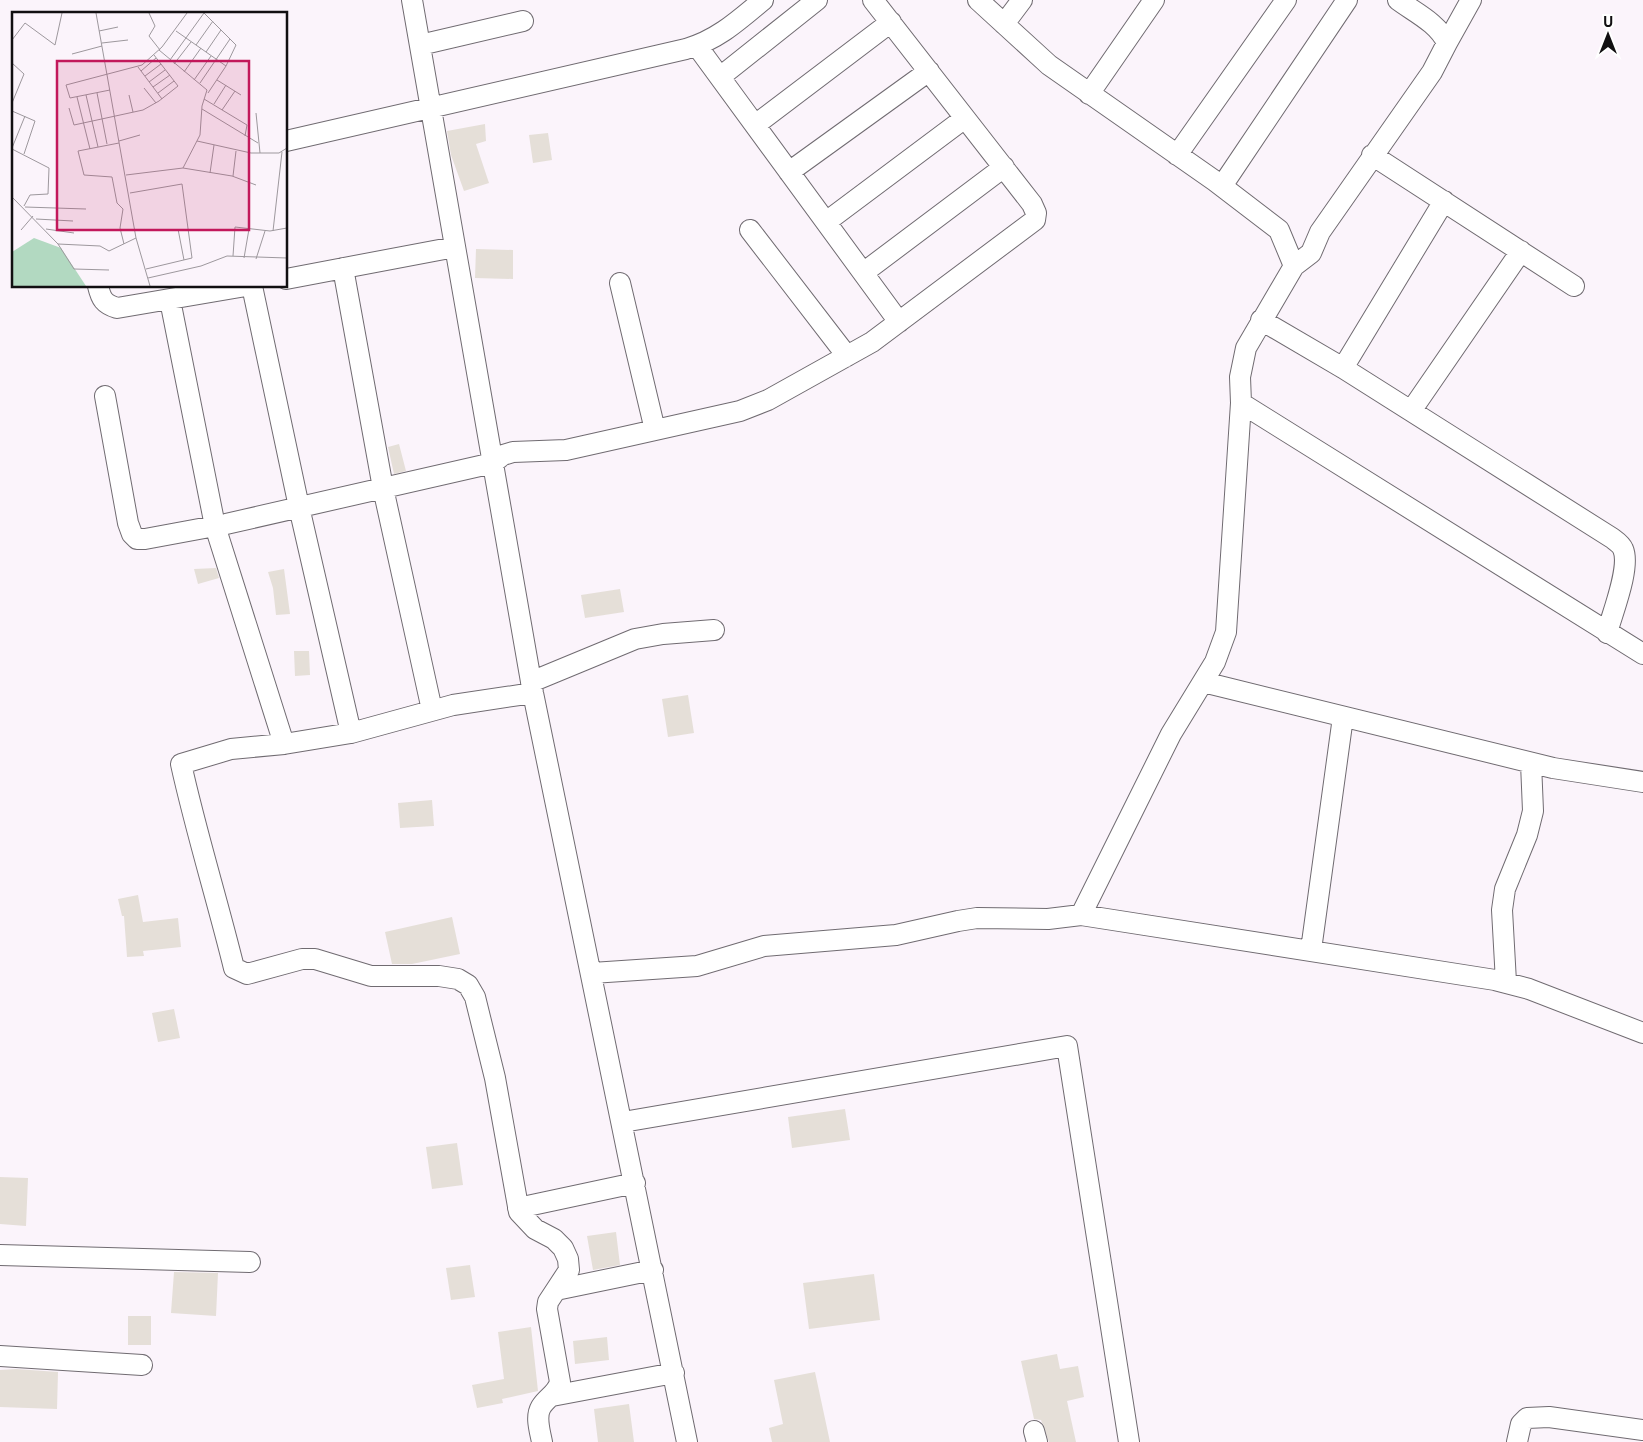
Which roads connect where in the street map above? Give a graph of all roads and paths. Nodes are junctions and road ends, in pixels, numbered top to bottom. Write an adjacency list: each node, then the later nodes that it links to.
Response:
1 (412, 0): 16 (street)
2 (763, 0): 17 (street)
3 (817, 0): 19 (street)
4 (873, 0): 13 (street)
5 (978, 0): 14 (street)
6 (1022, 0): 14 (street)
7 (1154, 0): 20 (street)
8 (1286, 0): 25 (street)
9 (1347, 0): 29 (street)
10 (1398, 0): 15 (street)
11 (1470, 0): 15 (street)
12 (523, 21): 16 (street)
13 (890, 22): 18 (street); 23 (street)
14 (1004, 24): 20 (street)
15 (1447, 43): 26 (street)
16 (420, 45): 21 (street)
17 (697, 46): 19 (street); 21 (street)
18 (928, 71): 22 (street); 28 (street)
19 (720, 77): 23 (street)
20 (1090, 94): 25 (street)
21 (431, 109): 24 (street); 33 (street)
22 (965, 118): 27 (street); 31 (street)
23 (755, 125): 28 (street)
24 (288, 141)
25 (1177, 155): 29 (street)
26 (1372, 155): 30 (street); 35 (street)
27 (1004, 167): 37 (street); 46 (street)
28 (789, 172): 31 (street)
29 (1222, 186): 35 (street)
30 (1444, 201): 34 (street); 48 (street)
31 (826, 222): 37 (street)
32 (750, 230): 47 (street)
33 (455, 248): 36 (street); 53 (street)
34 (1520, 251): 40 (street); 51 (street)
35 (1294, 266): 45 (street)
36 (343, 268): 38 (street); 54 (street)
37 (863, 273): 46 (street)
38 (288, 279)
39 (620, 283): 52 (street)
40 (1574, 286)
41 (98, 288): 44 (street)
42 (235, 288): 44 (street)
43 (252, 288): 55 (street)
44 (170, 300): 56 (street)
45 (1261, 320): 48 (street); 50 (street)
46 (899, 322): 47 (street)
47 (847, 356): 52 (street)
48 (1343, 368): 51 (street)
49 (105, 396): 56 (street)
50 (1241, 403): 58 (street); 60 (street)
51 (1411, 411): 58 (street)
52 (655, 430): 53 (street)
53 (493, 463): 54 (street); 61 (street)
54 (383, 488): 55 (street); 62 (street)
55 (298, 507): 56 (street); 64 (street)
56 (215, 526): 65 (street)
57 (714, 630): 61 (street)
58 (1607, 633): 59 (street)
59 (1643, 654)
60 (1202, 682): 63 (street); 68 (street)
61 (532, 688): 62 (street); 70 (street)
62 (432, 710): 64 (street)
63 (1343, 717): 66 (street); 69 (street)
64 (351, 733): 65 (street)
65 (284, 744): 75 (street)
66 (1531, 763): 67 (street); 71 (street)
67 (1643, 782)
68 (1081, 915): 69 (street); 70 (street)
69 (1311, 950): 71 (street)
70 (592, 973): 73 (street)
71 (1506, 982): 72 (street)
72 (1643, 1033)
73 (623, 1122): 74 (street); 87 (street)
74 (635, 1183): 75 (street); 78 (street)
75 (518, 1208): 79 (street)
76 (0, 1255): 77 (street)
77 (250, 1262)
78 (653, 1270): 79 (street); 82 (street)
79 (556, 1290): 83 (street)
80 (0, 1356): 81 (street)
81 (142, 1365)
82 (674, 1373): 83 (street); 86 (street)
83 (552, 1396): 85 (street)
84 (1643, 1430): 88 (street); 89 (street)
85 (542, 1442)
86 (687, 1442)
87 (1129, 1442)
88 (1517, 1442)
89 (1640, 1442)

